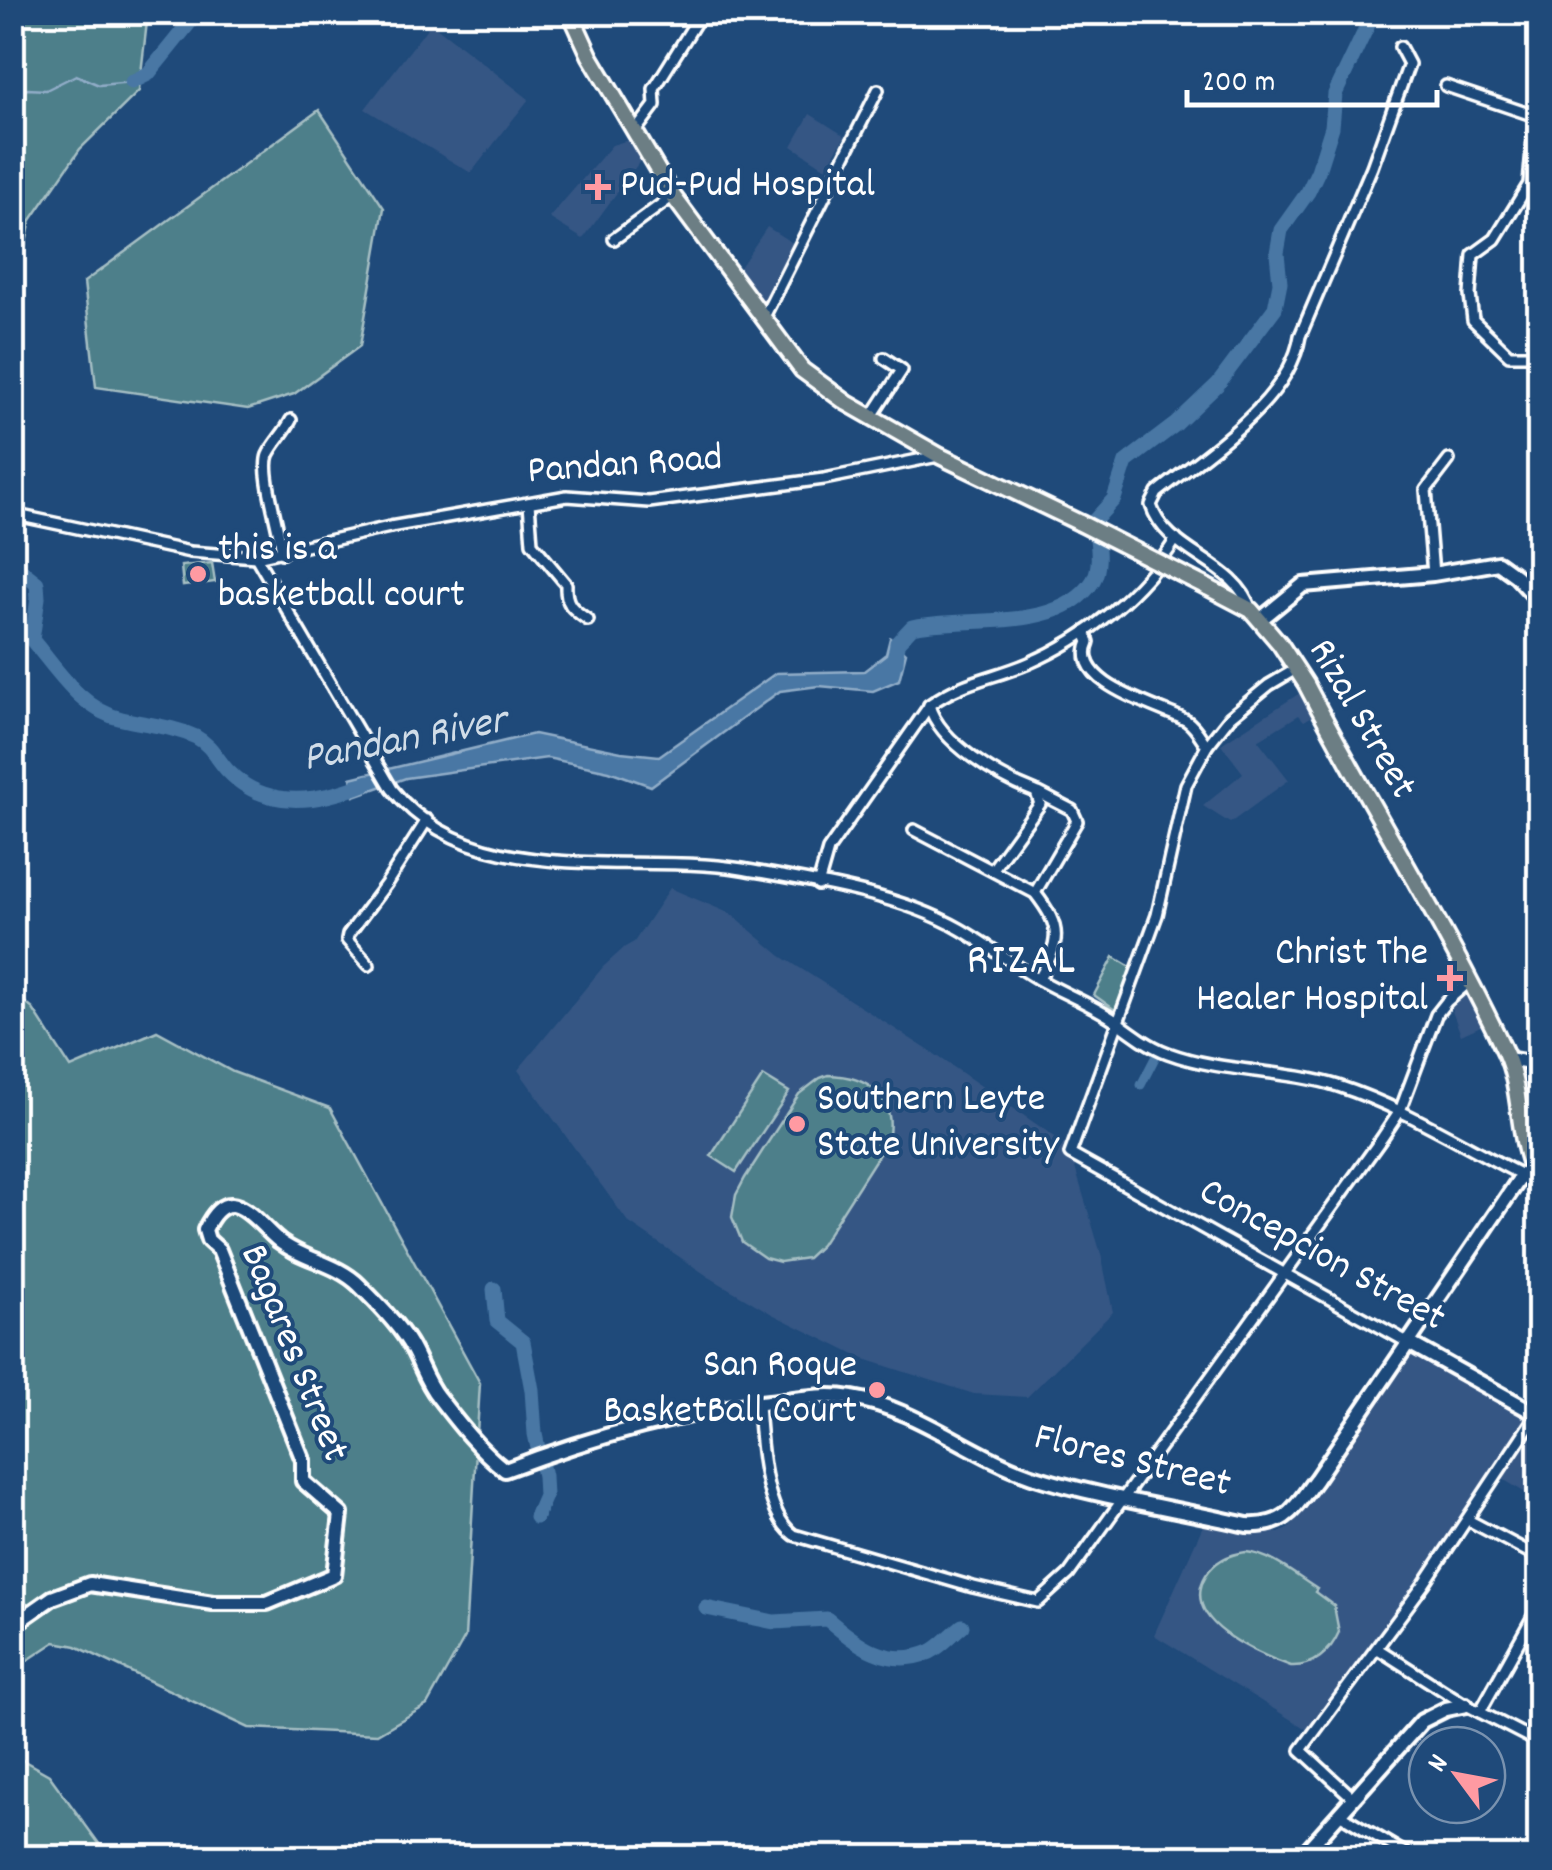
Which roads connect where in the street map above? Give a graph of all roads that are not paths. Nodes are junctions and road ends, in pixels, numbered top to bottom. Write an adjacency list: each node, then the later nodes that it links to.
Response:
1 (570, 12): 6 (main road, Rizal Street)
2 (702, 12): 6 (street)
3 (1400, 47): 18 (street)
4 (1446, 86): 10 (street)
5 (878, 90): 9 (street)
6 (634, 133): 7 (main road, Rizal Street)
7 (674, 196): 8 (street); 9 (main road, Rizal Street)
8 (614, 239)
9 (763, 319): 12 (main road, Rizal Street)
10 (1540, 355)
11 (884, 358): 12 (street)
12 (872, 416): 14 (main road, Rizal Street)
13 (291, 420): 19 (street)
14 (940, 456): 16 (street, Pandan Road); 23 (main road, Rizal Street, bridge)
15 (1449, 460): 21 (street)
16 (529, 503): 19 (street, Pandan Road); 24 (street)
17 (12, 514): 20 (street, Pandan Road)
18 (1176, 538): 23 (street); 25 (street)
19 (282, 553): 20 (street, Pandan Road)
20 (256, 557): 30 (street)
21 (1433, 574): 22 (street); 23 (street)
22 (1538, 596)
23 (1256, 615): 26 (main road, Rizal Street)
24 (588, 620)
25 (1085, 632): 27 (street); 28 (street)
26 (1296, 669): 28 (street); 37 (main road, Rizal Street)
27 (930, 705): 29 (street); 33 (street)
28 (1207, 746): 38 (street)
29 (1036, 792): 32 (street); 34 (street)
30 (428, 820): 33 (street); 35 (street)
31 (914, 830): 32 (street)
32 (993, 870): 34 (street)
33 (818, 884): 36 (street)
34 (1035, 893): 36 (street)
35 (369, 965)
36 (1039, 979): 38 (street)
37 (1470, 981): 39 (main road, Rizal Street); 41 (street)
38 (1117, 1022): 41 (street); 43 (street, Concepcion Street)
39 (1508, 1058): 40 (street); 42 (main road, Rizal Street)
40 (1540, 1065)
41 (1400, 1111): 42 (street); 43 (street)
42 (1531, 1177): 44 (street, Flores Street)
43 (1284, 1275): 44 (street, Concepcion Street); 48 (street)
44 (1408, 1343): 46 (street, Concepcion Street); 48 (street, Flores Street)
45 (758, 1403): 47 (street, Flores Street); 48 (street, Flores Street); 48 (street)
46 (1538, 1416): 49 (street)
47 (555, 1451): 52 (street, Bagares Street)
48 (1122, 1496)
49 (1468, 1520): 50 (street); 53 (street)
50 (1540, 1558)
51 (1540, 1604): 55 (street)
52 (12, 1626)
53 (1378, 1649): 54 (street); 57 (street)
54 (1466, 1705): 55 (street); 57 (street)
55 (1480, 1712): 56 (street)
56 (1540, 1743)
57 (1353, 1798): 58 (street)
58 (1339, 1814): 59 (street); 60 (street)
59 (1300, 1858)
60 (1413, 1858)

